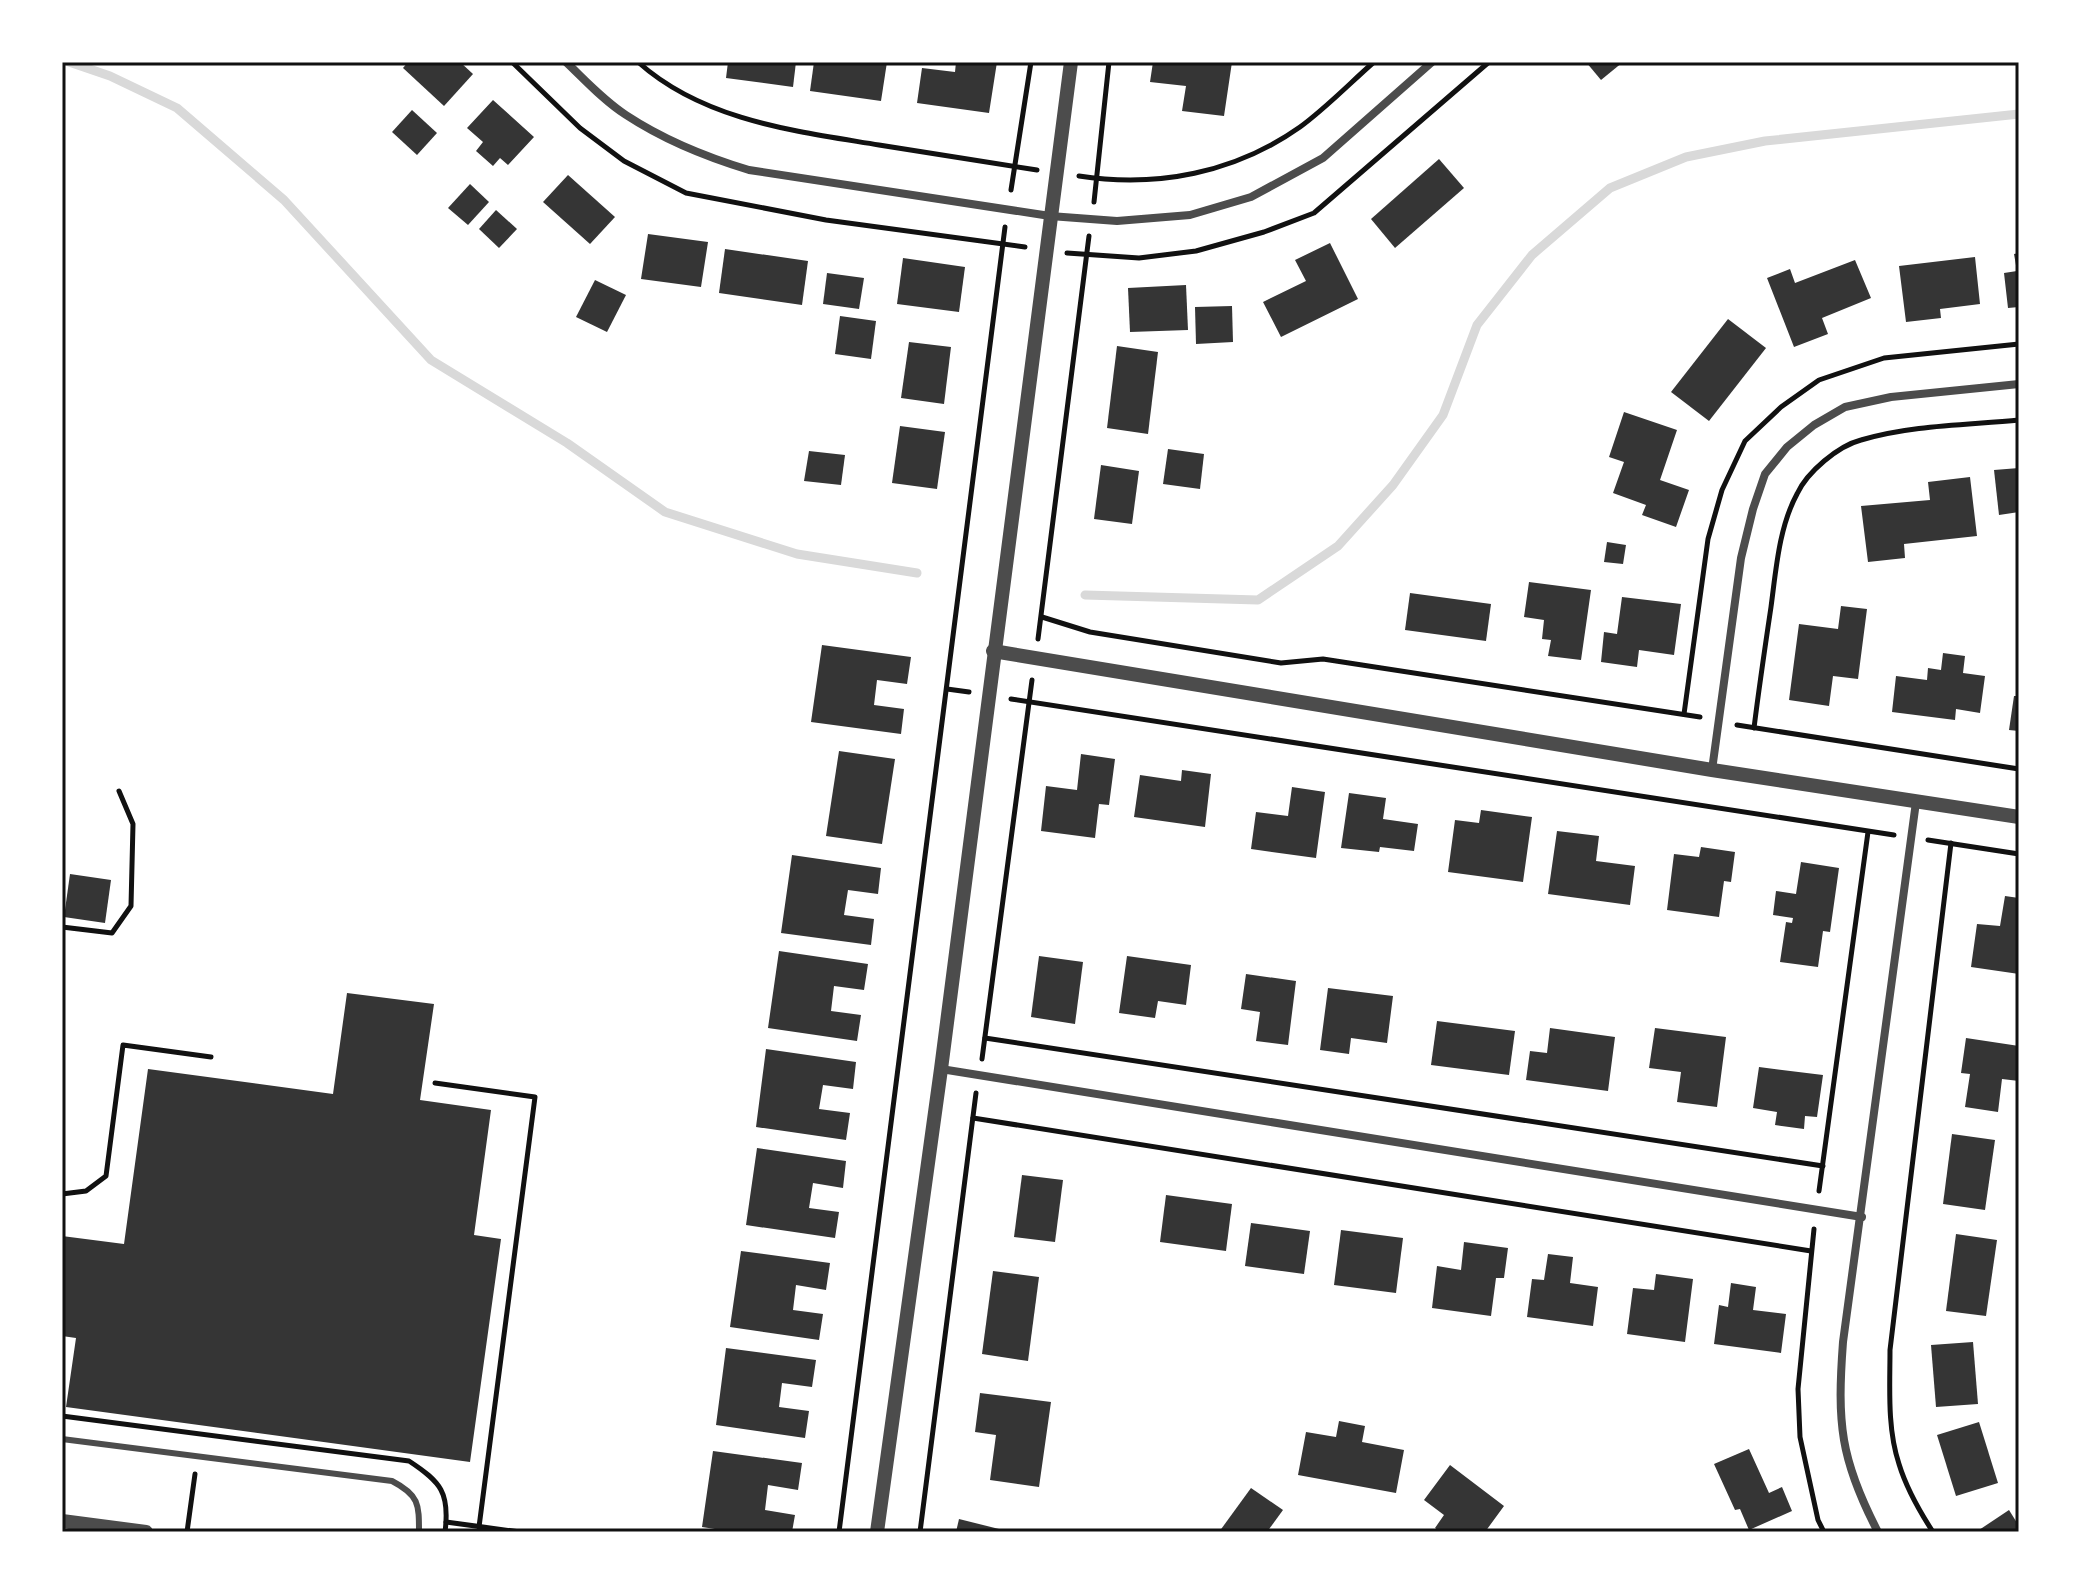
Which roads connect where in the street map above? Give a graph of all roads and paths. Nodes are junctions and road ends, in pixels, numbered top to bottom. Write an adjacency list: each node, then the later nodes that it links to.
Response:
1 (566, 62): 8 (street)
2 (638, 62): 3 (path)
3 (1031, 62)
4 (1071, 62): 8 (street)
5 (1109, 62): 6 (path)
6 (1374, 62)
7 (1432, 62): 8 (street)
8 (1050, 216): 13 (street)
9 (1002, 244): 38 (path)
10 (1087, 256): 14 (path)
11 (2019, 384): 16 (street)
12 (2019, 420): 15 (path)
13 (993, 651): 16 (street); 24 (street)
14 (1684, 714)
15 (2019, 769)
16 (1712, 770): 18 (street)
17 (119, 791): 22 (path)
18 (1916, 802): 19 (street); 27 (street)
19 (2019, 817)
20 (1868, 832): 20 (path)
21 (2019, 854): 43 (path)
22 (62, 927)
23 (211, 1057): 26 (path)
24 (941, 1069): 27 (street); 39 (street)
25 (435, 1083): 32 (path)
26 (62, 1194)
27 (1862, 1217): 42 (street)
28 (62, 1416): 30 (path)
29 (62, 1439): 30 (lane)
30 (197, 1456): 34 (path); 35 (lane)
31 (62, 1521): 33 (street)
32 (479, 1527): 36 (path); 37 (path)
33 (146, 1532)
34 (187, 1532)
35 (419, 1532)
36 (445, 1532)
37 (520, 1532)
38 (839, 1532)
39 (877, 1532)
40 (920, 1532): 41 (path)
41 (1824, 1532)
42 (1878, 1532)
43 (1933, 1532)

